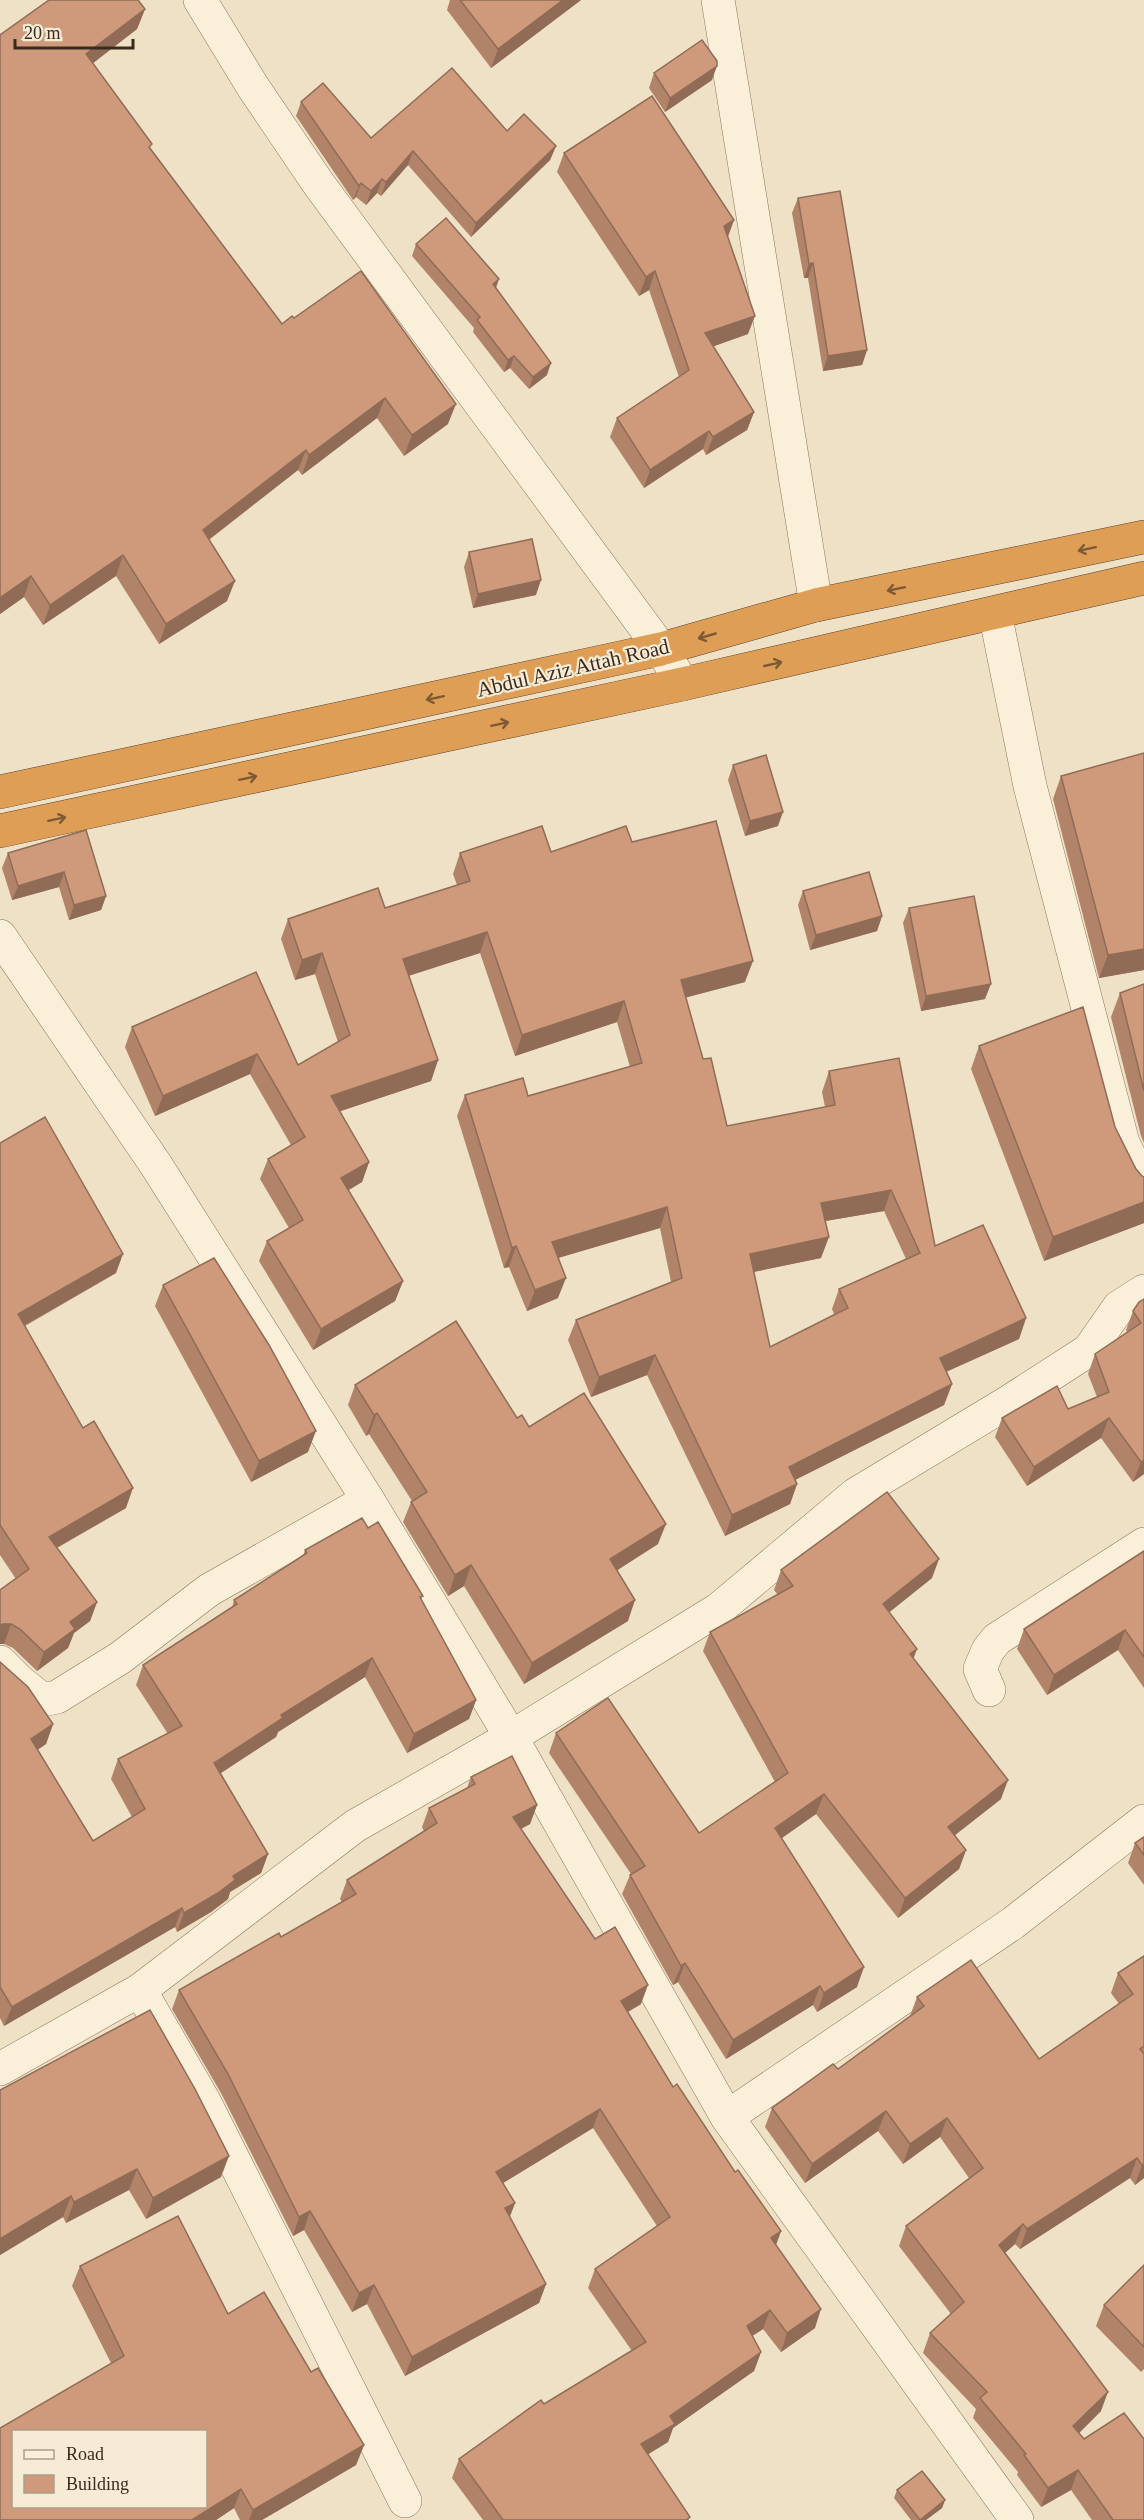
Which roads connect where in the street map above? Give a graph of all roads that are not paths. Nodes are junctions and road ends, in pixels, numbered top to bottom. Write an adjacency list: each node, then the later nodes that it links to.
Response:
1 (200, 0): 7 (street)
2 (718, 0): 5 (street)
3 (1144, 537): 5 (highway, Abdul Aziz Attah Road, one-way to 5)
4 (1144, 578): 6 (highway, Abdul Aziz Attah Road)
5 (816, 605): 7 (highway, Abdul Aziz Attah Road, one-way to 7)
6 (995, 613): 8 (highway, Abdul Aziz Attah Road, one-way to 6); 12 (street)
7 (661, 649): 8 (street); 9 (highway, Abdul Aziz Attah Road, one-way to 9)
8 (683, 684): 10 (highway, Abdul Aziz Attah Road, one-way to 8)
9 (0, 792)
10 (0, 831)
11 (0, 936): 14 (street)
12 (1144, 1185)
13 (1144, 1291): 18 (street)
14 (368, 1500): 16 (street); 18 (street)
15 (1144, 1544): 17 (street)
16 (0, 1662)
17 (989, 1690)
18 (511, 1737): 20 (street); 22 (street)
19 (1144, 1821): 22 (street)
20 (140, 1990): 21 (street); 23 (street)
21 (0, 2069)
22 (727, 2117): 24 (street)
23 (405, 2501)
24 (1017, 2520)

